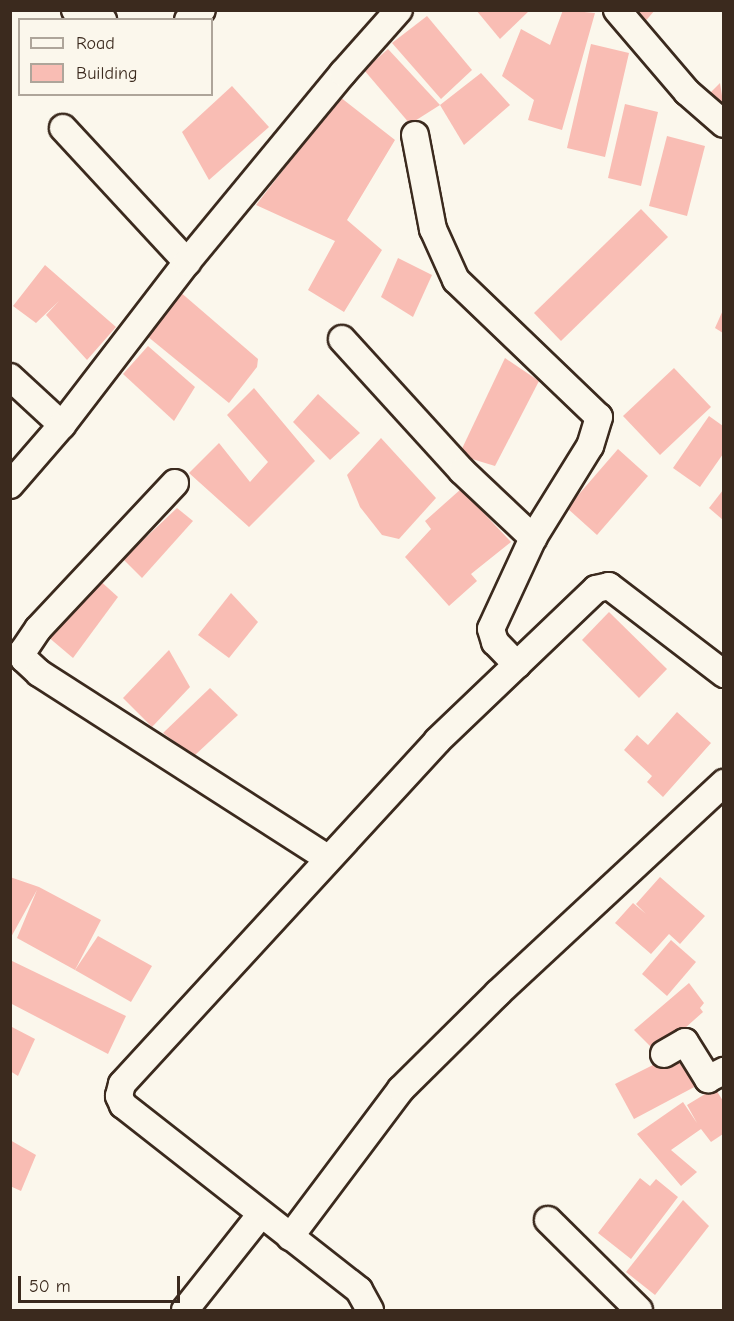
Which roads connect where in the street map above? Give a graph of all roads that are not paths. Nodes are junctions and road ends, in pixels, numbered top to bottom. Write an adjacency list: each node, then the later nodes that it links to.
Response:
1 (75, 10): 4 (street)
2 (399, 10): 8 (street)
3 (617, 10): 5 (street)
4 (97, 18)
5 (723, 124)
6 (63, 128): 8 (street)
7 (416, 135): 14 (street)
8 (187, 262): 11 (street)
9 (342, 339): 14 (street)
10 (10, 377): 11 (street)
11 (62, 425): 13 (street)
12 (175, 483): 18 (street)
13 (10, 485)
14 (533, 538): 15 (street)
15 (517, 665): 16 (street); 18 (street)
16 (723, 674)
17 (723, 783): 23 (street)
18 (327, 858): 21 (street)
19 (664, 1054): 20 (street)
20 (723, 1071)
21 (261, 1214): 23 (street); 24 (street)
22 (548, 1220): 26 (street)
23 (290, 1236): 25 (street)
24 (185, 1311)
25 (370, 1311)
26 (639, 1311)

